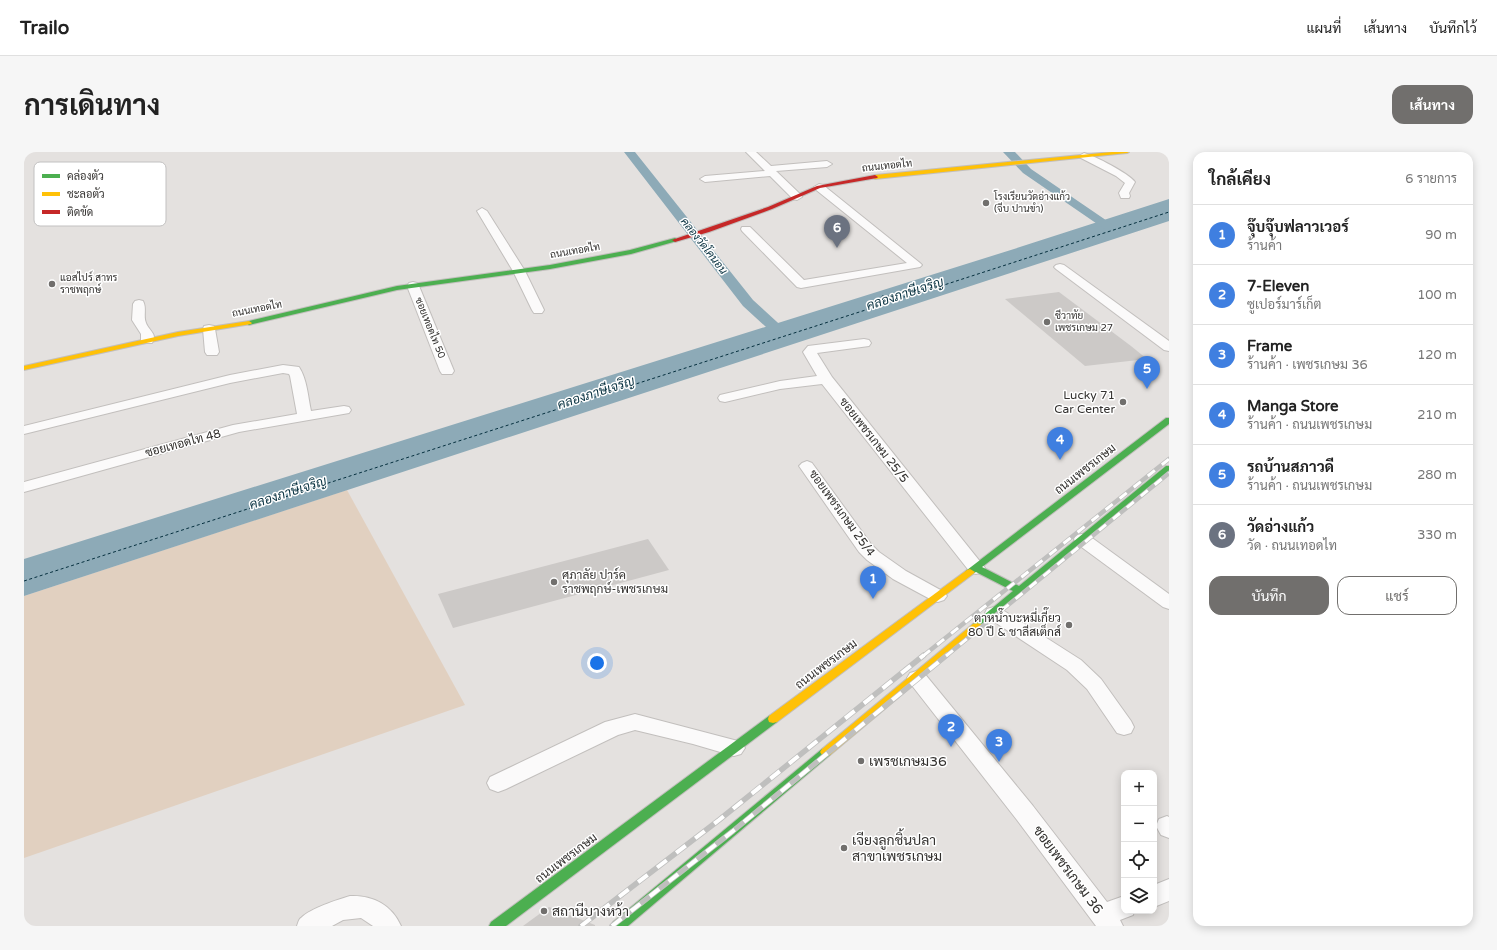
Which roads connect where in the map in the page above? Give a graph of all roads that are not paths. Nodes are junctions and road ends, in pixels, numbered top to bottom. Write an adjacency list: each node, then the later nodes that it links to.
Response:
1 (751, 152): 5 (street)
2 (1127, 152): 3 (main road, ถนนเทอดไท)
3 (1084, 156): 7 (main road, ถนนเทอดไท); 8 (street)
4 (828, 164): 5 (street)
5 (771, 171): 6 (street); 9 (street)
6 (705, 179)
7 (819, 187): 9 (main road, ถนนเทอดไท); 11 (street)
8 (1125, 196)
9 (797, 197): 13 (main road, ถนนเทอดไท)
10 (482, 211): 13 (street)
11 (746, 229)
12 (1060, 267): 20 (street)
13 (519, 271): 14 (main road, ถนนเทอดไท); 16 (street)
14 (413, 286): 17 (main road, ถนนเทอดไท); 23 (street, ซอยเทอดไท 50)
15 (139, 304): 18 (street)
16 (538, 310)
17 (209, 329): 18 (main road, ถนนเทอดไท); 21 (street)
18 (147, 340): 22 (main road, ถนนเทอดไท)
19 (864, 343): 24 (street, ซอยเพชรเกษม 25/5)
20 (1169, 347)
21 (212, 352)
22 (24, 368)
23 (447, 371)
24 (826, 379): 25 (street); 34 (street, ซอยเพชรเกษม 25/5)
25 (725, 398)
26 (344, 410): 27 (street, ซอยเทอดไท 48)
27 (305, 416): 29 (street); 32 (street, ซอยเทอดไท 48)
28 (1169, 420): 34 (main road, ถนนเพชรเกษม)
29 (24, 430)
30 (807, 466): 36 (street, ซอยเพชรเกษม 25/4)
31 (1169, 468): 33 (main road)
32 (24, 487)
33 (1082, 539): 35 (main road); 37 (street)
34 (976, 568): 35 (main road); 36 (main road, ถนนเพชรเกษม)
35 (1020, 591): 38 (main road)
36 (938, 596): 41 (main road, ถนนเพชรเกษม)
37 (1169, 602)
38 (994, 613): 39 (main road); 40 (street)
39 (917, 678): 45 (street, ซอยเพชรเกษม 36); 46 (main road)
40 (1124, 727)
41 (734, 748): 42 (street); 49 (main road, ถนนเพชรเกษม)
42 (498, 783)
43 (1169, 890): 44 (street)
44 (1157, 895)
45 (1113, 916)
46 (621, 925)
47 (309, 926): 48 (street)
48 (389, 926)
49 (496, 926)

